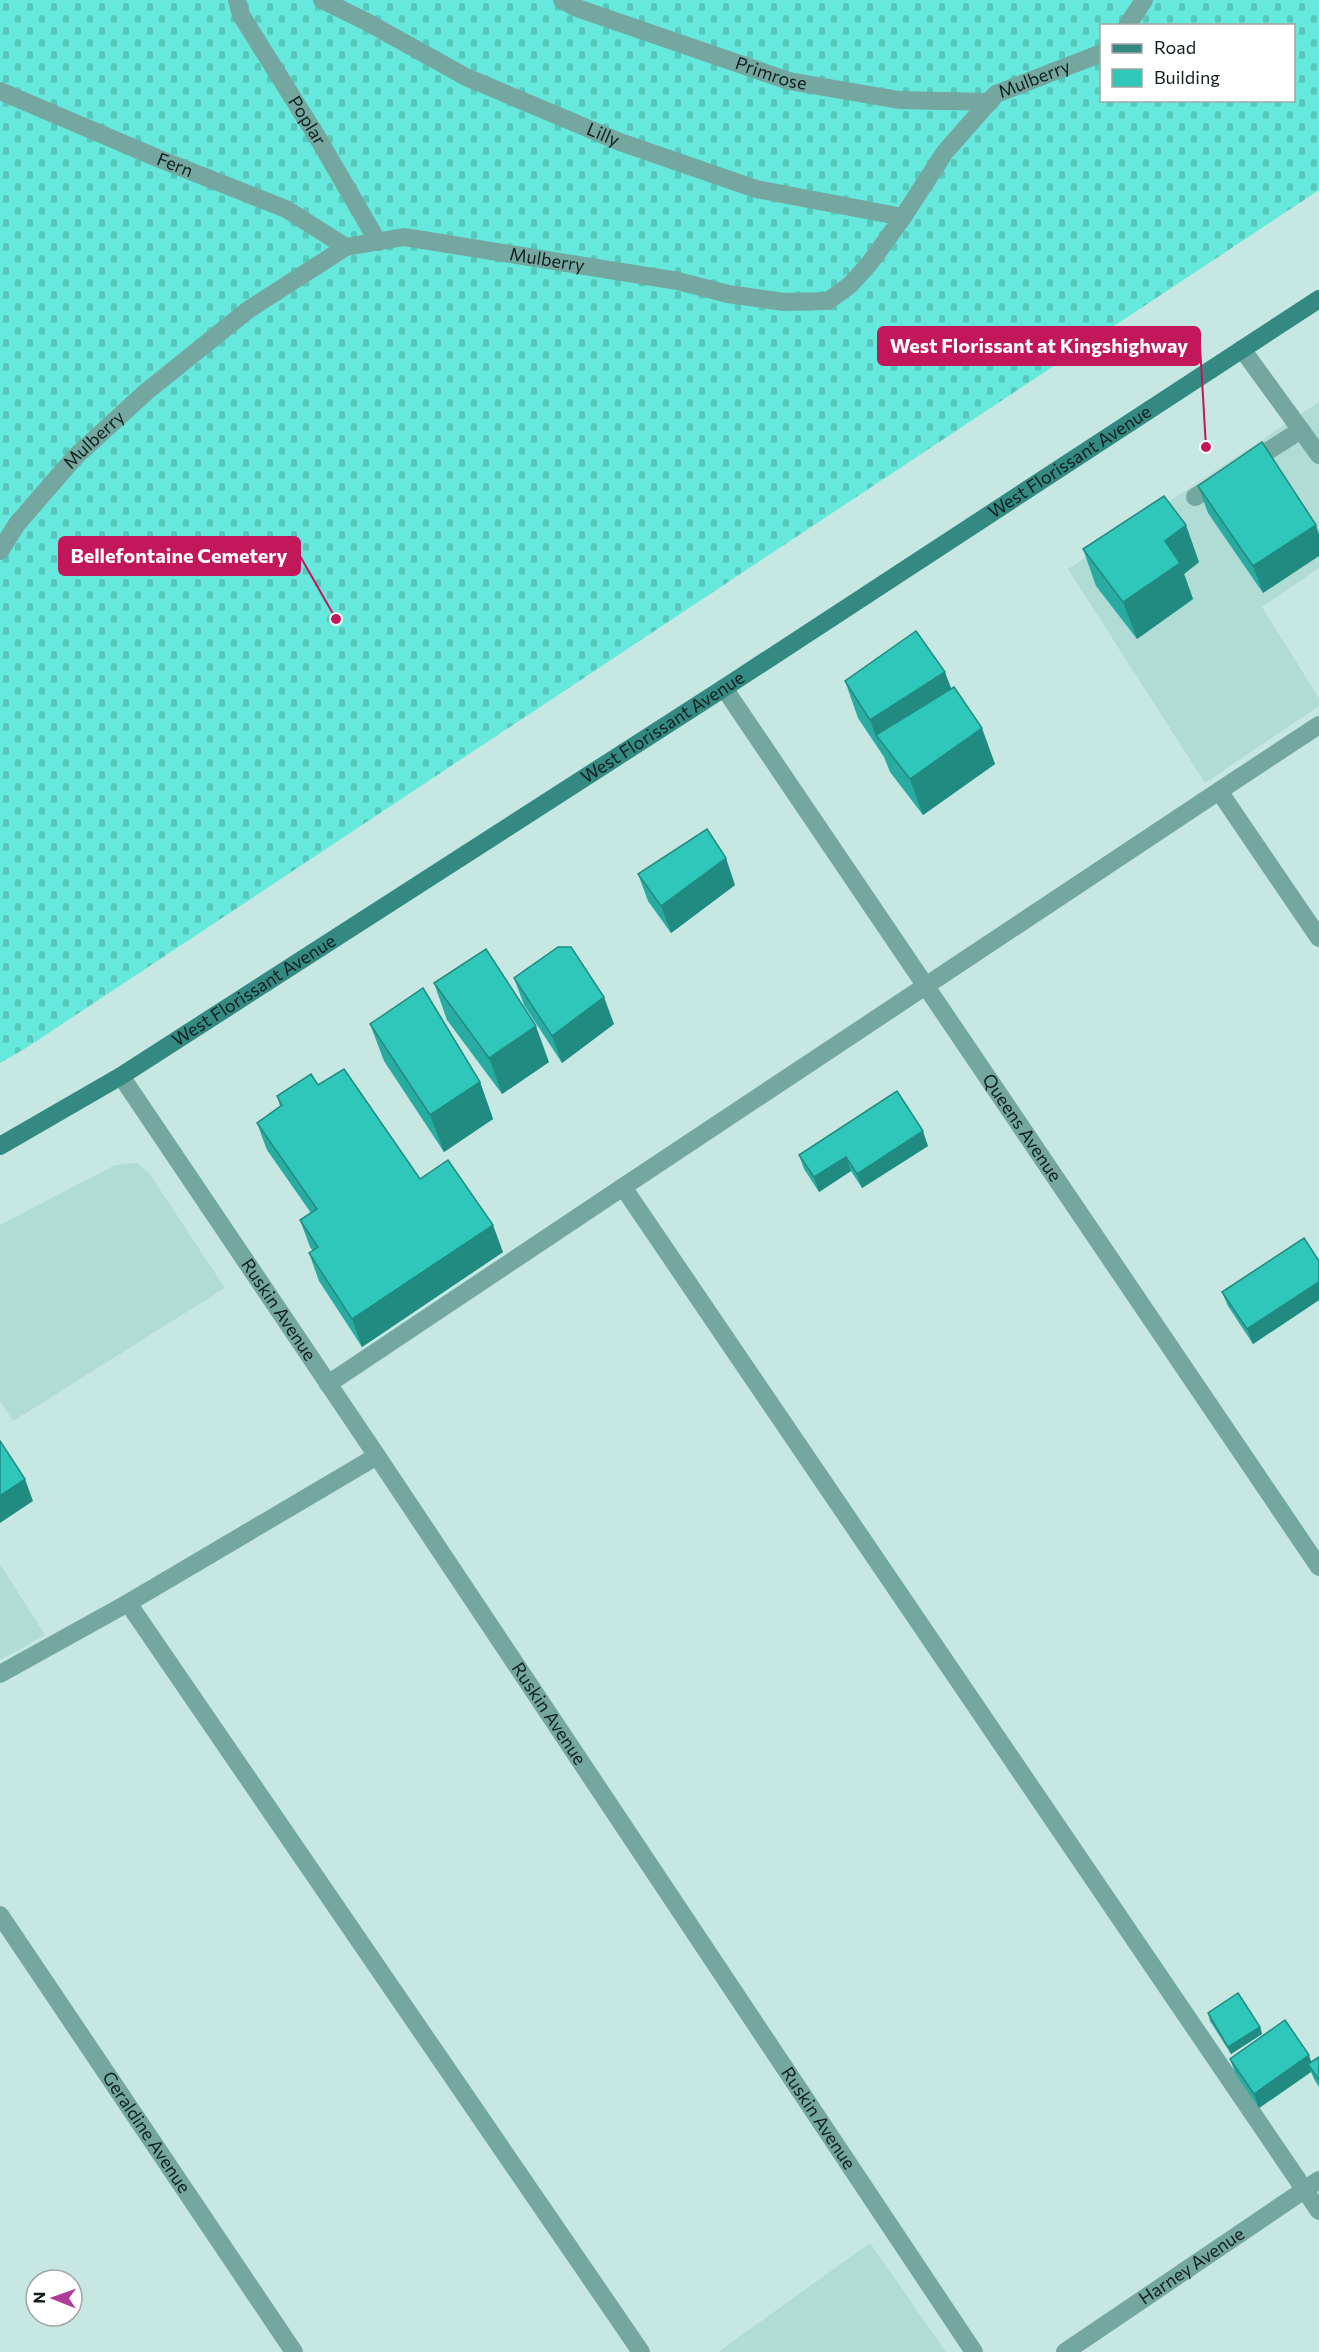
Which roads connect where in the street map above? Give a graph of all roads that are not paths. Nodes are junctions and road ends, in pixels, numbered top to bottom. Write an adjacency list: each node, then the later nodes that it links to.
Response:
1 (237, 0): 10 (street, Poplar)
2 (322, 0): 9 (street, Lilly)
3 (562, 0): 8 (street, Primrose)
4 (1144, 0): 5 (street)
5 (1128, 24)
6 (1100, 53): 8 (street, Mulberry)
7 (0, 91): 11 (street, Fern)
8 (990, 102): 9 (street, Mulberry)
9 (903, 217): 10 (street, Mulberry)
10 (378, 242): 11 (street, Mulberry)
11 (346, 247): 17 (street, Mulberry)
12 (1319, 298): 13 (main road, West Florissant Avenue)
13 (1242, 350): 14 (street); 18 (main road, West Florissant Avenue)
14 (1301, 430): 15 (street); 16 (street)
15 (1319, 455)
16 (1195, 497)
17 (0, 551)
18 (724, 688): 22 (street, Queens Avenue); 23 (main road, West Florissant Avenue)
19 (1319, 725): 20 (street)
20 (1219, 791): 21 (street); 22 (street)
21 (1319, 938)
22 (926, 984): 25 (street); 28 (street, Queens Avenue)
23 (121, 1076): 24 (main road, West Florissant Avenue); 26 (street, Ruskin Avenue)
24 (0, 1146)
25 (623, 1186): 26 (street); 32 (street)
26 (328, 1384): 27 (street, Ruskin Avenue)
27 (377, 1456): 29 (street); 36 (street, Ruskin Avenue)
28 (1319, 1567)
29 (128, 1603): 30 (street); 35 (street)
30 (0, 1674)
31 (0, 1915): 34 (street, Geraldine Avenue)
32 (1312, 2185): 33 (street); 37 (street, Harney Avenue)
33 (1319, 2211)
34 (294, 2352)
35 (641, 2352)
36 (974, 2352)
37 (1065, 2352)

